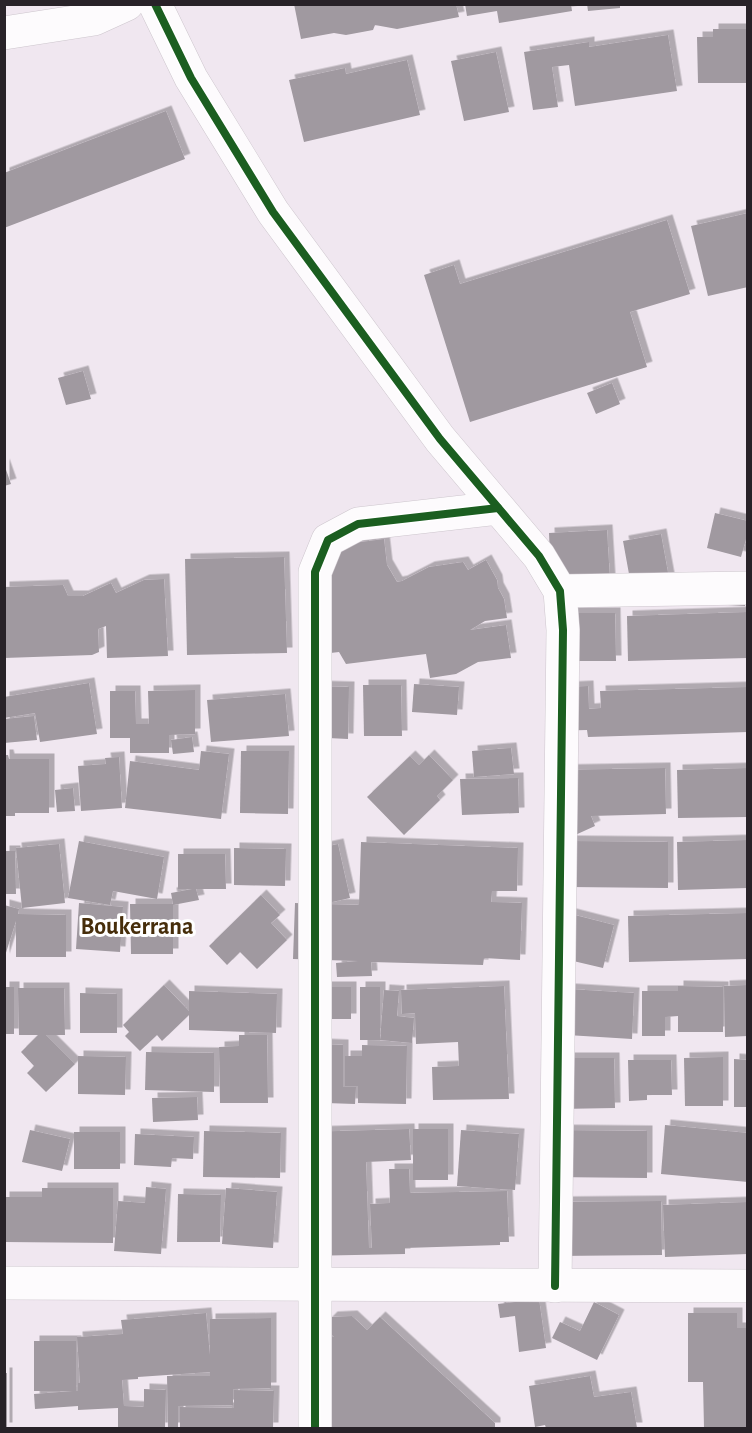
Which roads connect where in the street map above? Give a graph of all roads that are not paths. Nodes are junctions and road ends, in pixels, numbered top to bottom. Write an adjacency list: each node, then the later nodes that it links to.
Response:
1 (127, 4): 3 (street)
2 (155, 4): 4 (street)
3 (4, 33)
4 (498, 508): 6 (street); 8 (street)
5 (747, 588): 6 (street)
6 (560, 591): 9 (street)
7 (4, 1283): 8 (street)
8 (316, 1285): 9 (street); 11 (street)
9 (555, 1286): 10 (street)
10 (747, 1286)
11 (315, 1428)

